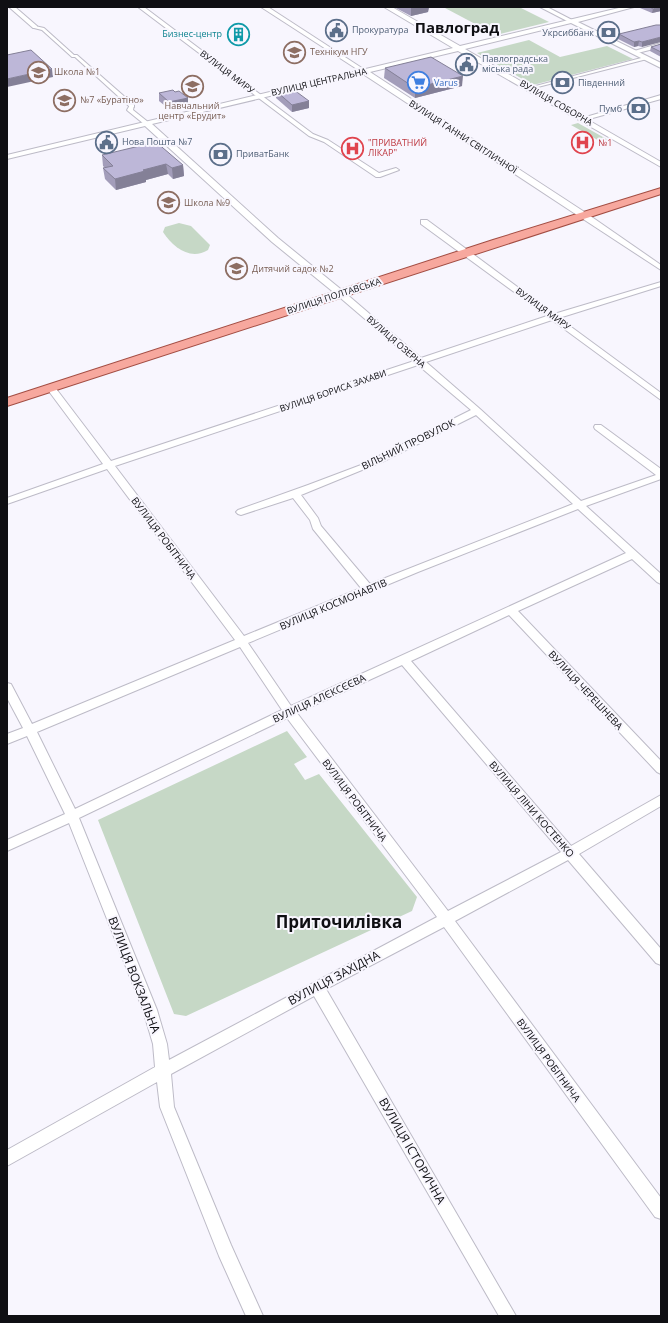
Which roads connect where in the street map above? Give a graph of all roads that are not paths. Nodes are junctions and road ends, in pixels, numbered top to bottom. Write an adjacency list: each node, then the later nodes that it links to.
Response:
1 (141, 7): 18 (street, ВУЛИЦЯ МИРУ)
2 (264, 7): 16 (street, ВУЛИЦЯ ГАННИ СВІТЛИЧНОЇ)
3 (387, 7): 12 (street, ВУЛИЦЯ СОБОРНА)
4 (543, 7): 9 (street)
5 (631, 7): 9 (street, ВУЛИЦЯ ЦЕНТРАЛЬНА)
6 (14, 8): 7 (street); 8 (street); 10 (street, ВУЛИЦЯ ОЗЕРНА)
7 (21, 8)
8 (7, 11)
9 (571, 21): 12 (street, ВУЛИЦЯ ЦЕНТРАЛЬНА); 13 (street)
10 (35, 28): 20 (street, ВУЛИЦЯ ОЗЕРНА)
11 (661, 45): 13 (street)
12 (459, 48): 16 (street, ВУЛИЦЯ ЦЕНТРАЛЬНА); 17 (street, ВУЛИЦЯ СОБОРНА)
13 (634, 52): 14 (street)
14 (646, 58): 15 (street); 17 (street)
15 (661, 66)
16 (365, 72): 18 (street, ВУЛИЦЯ ЦЕНТРАЛЬНА); 27 (street, ВУЛИЦЯ ГАННИ СВІТЛИЧНОЇ)
17 (530, 88): 21 (street, ВУЛИЦЯ СОБОРНА)
18 (258, 96): 22 (street, ВУЛИЦЯ ЦЕНТРАЛЬНА); 25 (street, ВУЛИЦЯ МИРУ)
19 (661, 97): 21 (street)
20 (131, 107): 22 (street, ВУЛИЦЯ ОЗЕРНА)
21 (582, 119): 24 (street, ВУЛИЦЯ СОБОРНА)
22 (146, 123): 23 (street, ВУЛИЦЯ ЦЕНТРАЛЬНА); 32 (street, ВУЛИЦЯ ОЗЕРНА)
23 (7, 157)
24 (661, 165)
25 (396, 170)
26 (661, 191): 27 (main road, ВУЛИЦЯ ПОЛТАВСЬКА)
27 (582, 215): 29 (main road, ВУЛИЦЯ ПОЛТАВСЬКА); 30 (street, ВУЛИЦЯ ГАННИ СВІТЛИЧНОЇ)
28 (424, 222): 29 (street, ВУЛИЦЯ МИРУ)
29 (465, 252): 32 (main road, ВУЛИЦЯ ПОЛТАВСЬКА); 33 (street, ВУЛИЦЯ МИРУ)
30 (661, 268)
31 (661, 284): 33 (street, ВУЛИЦЯ БОРИСА ЗАХАВИ)
32 (340, 293): 34 (street, ВУЛИЦЯ ОЗЕРНА); 35 (main road, ВУЛИЦЯ ПОЛТАВСЬКА)
33 (553, 317): 34 (street, ВУЛИЦЯ БОРИСА ЗАХАВИ); 36 (street, ВУЛИЦЯ МИРУ)
34 (419, 362): 38 (street, ВУЛИЦЯ ОЗЕРНА); 40 (street, ВУЛИЦЯ БОРИСА ЗАХАВИ)
35 (51, 388): 37 (main road, ВУЛИЦЯ ПОЛТАВСЬКА); 40 (street, ВУЛИЦЯ РОБІТНИЧА)
36 (661, 397)
37 (7, 402)
38 (477, 411): 42 (street, ВІЛЬНИЙ ПРОВУЛОК); 44 (street, ВУЛИЦЯ ОЗЕРНА)
39 (598, 427): 41 (street)
40 (110, 465): 43 (street, ВУЛИЦЯ БОРИСА ЗАХАВИ); 50 (street, ВУЛИЦЯ РОБІТНИЧА)
41 (661, 475): 44 (street, ВУЛИЦЯ КОСМОНАВТІВ)
42 (295, 494): 45 (street, ВІЛЬНИЙ ПРОВУЛОК); 48 (street)
43 (7, 501)
44 (580, 504): 46 (street, ВУЛИЦЯ ОЗЕРНА); 48 (street, ВУЛИЦЯ КОСМОНАВТІВ)
45 (241, 512)
46 (633, 554): 47 (street, ВУЛИЦЯ ОЗЕРНА); 49 (street, ВУЛИЦЯ АЛЄКСЄЄВА)
47 (661, 580)
48 (368, 589): 50 (street, ВУЛИЦЯ КОСМОНАВТІВ)
49 (511, 611): 51 (street, ВУЛИЦЯ АЛЄКСЄЄВА); 56 (street, ВУЛИЦЯ ЧЕРЕШНЕВА)
50 (242, 642): 53 (street, ВУЛИЦЯ РОБІТНИЧА); 54 (street, ВУЛИЦЯ КОСМОНАВТІВ)
51 (403, 659): 53 (street, ВУЛИЦЯ АЛЄКСЄЄВА); 60 (street, ВУЛИЦЯ ЛІНИ КОСТЕНКО)
52 (7, 687): 54 (street, ВУЛИЦЯ ВОКЗАЛЬНА)
53 (288, 712): 58 (street, ВУЛИЦЯ АЛЄКСЄЄВА); 61 (street, ВУЛИЦЯ РОБІТНИЧА)
54 (30, 730): 55 (street, ВУЛИЦЯ КОСМОНАВТІВ); 58 (street, ВУЛИЦЯ ВОКЗАЛЬНА)
55 (7, 739)
56 (661, 769)
57 (661, 800): 60 (street, ВУЛИЦЯ ЗАХІДНА)
58 (72, 816): 59 (street, ВУЛИЦЯ АЛЄКСЄЄВА); 64 (street, ВУЛИЦЯ ВОКЗАЛЬНА)
59 (7, 846)
60 (570, 853): 61 (street, ВУЛИЦЯ ЗАХІДНА); 62 (street, ВУЛИЦЯ ЛІНИ КОСТЕНКО)
61 (445, 918): 63 (street, ВУЛИЦЯ ЗАХІДНА); 66 (street, ВУЛИЦЯ РОБІТНИЧА)
62 (661, 959)
63 (316, 987): 64 (street, ВУЛИЦЯ ЗАХІДНА); 68 (street, ВУЛИЦЯ ІСТОРИЧНА)
64 (164, 1070): 65 (street, ВУЛИЦЯ ЗАХІДНА); 67 (street, ВУЛИЦЯ ВОКЗАЛЬНА)
65 (7, 1158)
66 (661, 1211)
67 (255, 1316)
68 (508, 1316)

